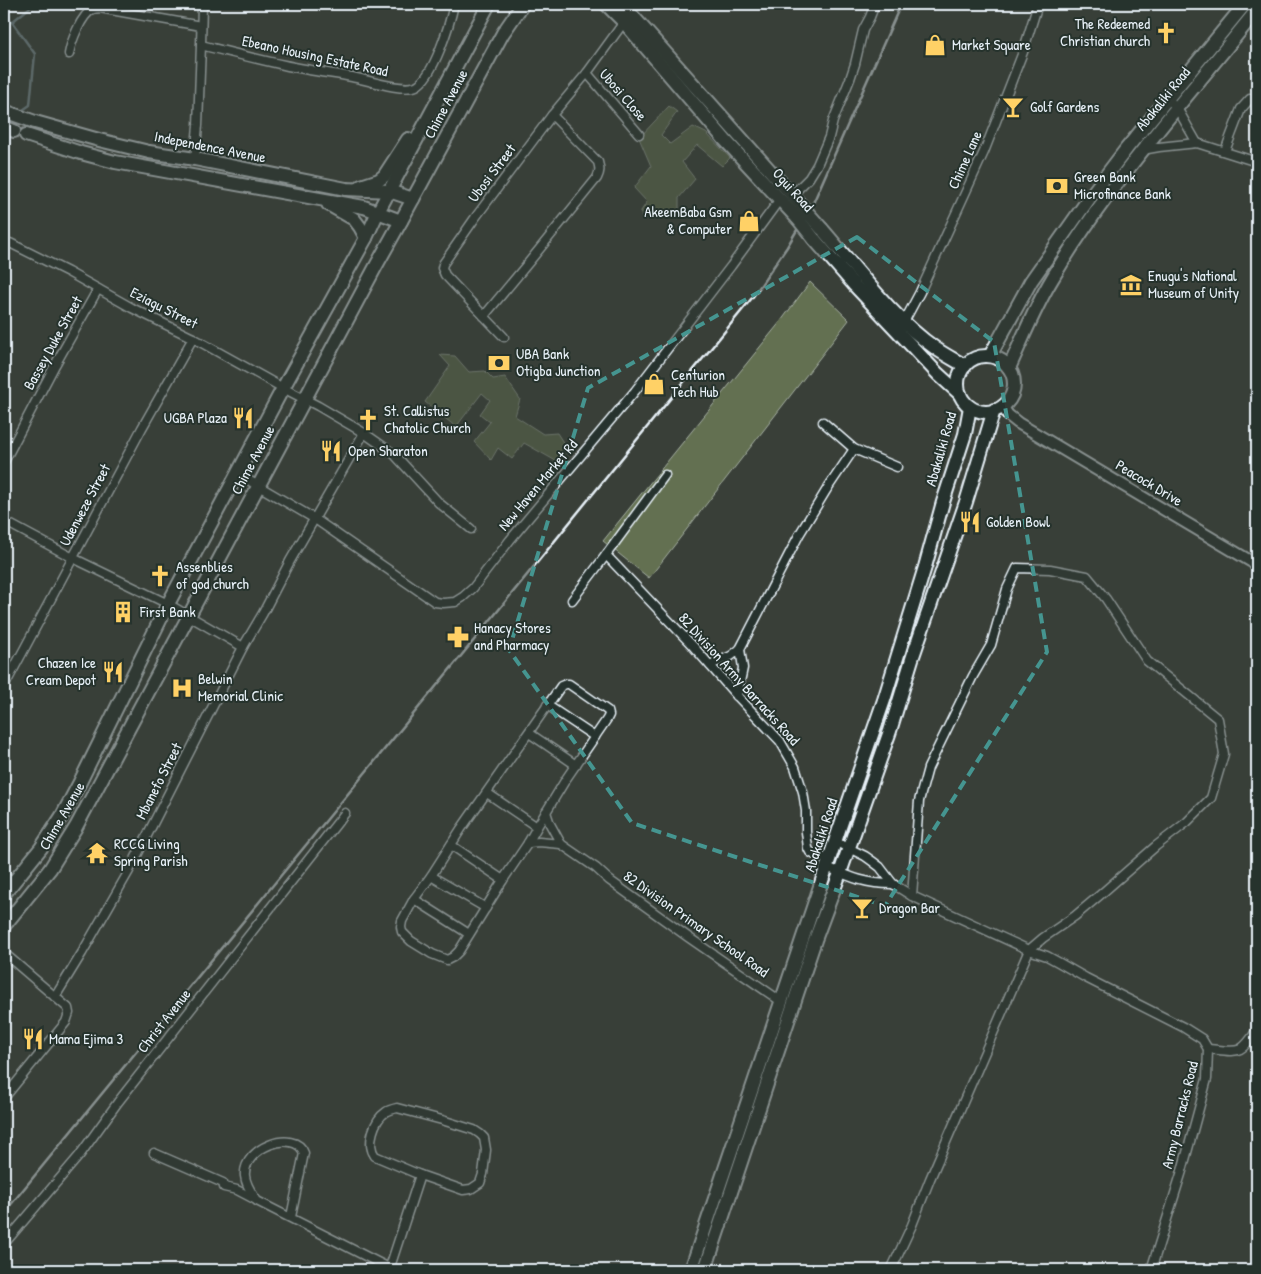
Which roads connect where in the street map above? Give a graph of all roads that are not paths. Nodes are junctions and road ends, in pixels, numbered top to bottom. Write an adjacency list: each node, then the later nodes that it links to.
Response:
1 (202, 4): 11 (street)
2 (454, 4): 12 (street, Ebeano Housing Estate Road)
3 (489, 4): 17 (main road, Chime Avenue)
4 (522, 4): 34 (main road, Chime Avenue)
5 (875, 4): 32 (street, New Haven Market Rd)
6 (1038, 4): 44 (street, Chime Lane)
7 (1244, 4): 15 (main road, Abakaliki Road)
8 (618, 6): 10 (main road, Ogui Road); 23 (main road, Ogui Road)
9 (1257, 10): 18 (main road, Abakaliki Road)
10 (624, 22): 14 (street, Ubosi Street); 23 (main road, Ogui Road)
11 (201, 26): 12 (street); 13 (street)
12 (202, 46): 28 (street)
13 (69, 54)
14 (587, 73): 20 (street, Ubosi Street); 22 (street, Ubosi Close)
15 (1167, 98): 18 (street); 24 (main road, Abakaliki Road)
16 (1257, 98): 27 (street)
17 (434, 106): 30 (main road); 31 (main road, Chime Avenue)
18 (1177, 108): 25 (street); 26 (main road, Abakaliki Road)
19 (4, 111): 28 (main road, Independence Avenue)
20 (552, 114): 43 (street, Ubosi Street); 43 (street)
21 (14, 131): 33 (main road, Independence Avenue)
22 (639, 134)
23 (730, 136): 32 (main road, Ogui Road)
24 (1132, 142): 26 (street); 40 (main road, Abakaliki Road)
25 (1197, 144): 26 (street); 27 (street)
26 (1142, 150): 41 (main road, Abakaliki Road)
27 (1225, 151): 29 (street)
28 (195, 159): 30 (main road, Independence Avenue)
29 (1257, 162)
30 (346, 189): 31 (main road, Independence Avenue)
31 (389, 191): 34 (main road, Independence Avenue); 35 (main road, Chime Avenue)
32 (786, 197): 37 (main road, Ogui Road, bridge); 63 (street, New Haven Market Rd)
33 (319, 199): 35 (main road, Independence Avenue); 38 (main road)
34 (413, 199): 36 (main road, Chime Avenue)
35 (378, 212): 36 (main road, Independence Avenue); 38 (main road, Chime Avenue)
36 (401, 221): 52 (main road, Chime Avenue)
37 (818, 234): 44 (main road, Ogui Road); 51 (main road, Ogui Road)
38 (366, 238): 50 (main road, Chime Avenue)
39 (7, 245): 42 (street, Eziagu Street)
40 (1052, 250): 41 (main road); 47 (main road, Abakaliki Road)
41 (1064, 259): 49 (main road, Abakaliki Road)
42 (98, 289): 46 (street, Eziagu Street); 58 (street, Bassey Duke Street)
43 (484, 316): 45 (street, Ubosi Street)
44 (904, 322): 48 (main road, Ogui Road)
45 (504, 337)
46 (193, 338): 50 (street, Eziagu Street); 67 (street, Udenweze Street)
47 (990, 356): 48 (main road); 49 (main road)
48 (965, 366): 51 (main road)
49 (1009, 368): 54 (main road)
50 (283, 388): 52 (street, Eziagu Street); 60 (main road, Chime Avenue)
51 (960, 394): 53 (main road)
52 (304, 399): 56 (street); 62 (main road, Chime Avenue)
53 (970, 407): 54 (main road); 85 (main road, Abakaliki Road)
54 (998, 408): 68 (street, Peacock Drive); 89 (main road, Abakaliki Road)
55 (823, 422): 57 (street)
56 (364, 433): 63 (street, Mbanefo Street); 65 (street)
57 (854, 450): 59 (street); 73 (street)
58 (4, 462)
59 (897, 466)
60 (238, 474): 62 (street, New Haven Market Rd); 70 (main road, Chime Avenue)
61 (665, 474): 66 (street)
62 (258, 485): 63 (street, New Haven Market Rd); 71 (main road, Chime Avenue)
63 (315, 519): 72 (street, Mbanefo Street)
64 (4, 521): 67 (street)
65 (471, 529)
66 (606, 555): 69 (street); 74 (street, 82 Division Army Barracks Road)
67 (72, 558): 70 (street); 75 (street, Udenweze Street)
68 (1257, 566)
69 (572, 600)
70 (168, 604): 71 (street); 93 (main road, Chime Avenue)
71 (188, 616): 72 (street); 100 (main road, Chime Avenue)
72 (243, 647): 104 (street, Mbanefo Street)
73 (740, 649): 74 (street); 76 (street)
74 (710, 665): 76 (street, 82 Division Army Barracks Road)
75 (4, 687)
76 (737, 696): 90 (street, 82 Division Army Barracks Road)
77 (547, 705): 78 (street); 79 (street); 79 (street)
78 (529, 733): 80 (street); 81 (street)
79 (594, 737): 80 (street)
80 (576, 765): 82 (street)
81 (487, 792): 84 (street); 88 (street)
82 (546, 812): 84 (street); 87 (street)
83 (345, 813): 113 (street, Christ Avenue)
84 (537, 827): 86 (street)
85 (836, 842): 89 (street, Army Barracks Road); 90 (main road, Abakaliki Road)
86 (528, 843): 87 (street); 94 (street)
87 (561, 844): 105 (street, 82 Division Primary School Road)
88 (451, 845): 92 (street); 94 (street)
89 (849, 848): 91 (main road, Abakaliki Road); 95 (street, Army Barracks Road)
90 (828, 863): 91 (street); 105 (main road, Abakaliki Road)
91 (840, 873): 95 (street); 116 (main road, Abakaliki Road)
92 (431, 876): 98 (street); 99 (street)
93 (9, 879): 96 (main road, Chime Avenue)
94 (503, 880): 99 (street)
95 (893, 884): 97 (street, Army Barracks Road)
96 (4, 894)
97 (912, 896): 102 (street, Army Barracks Road); 102 (street)
98 (414, 899): 101 (street); 101 (street)
99 (486, 908): 101 (street)
100 (4, 926)
101 (469, 934)
102 (1029, 950): 107 (street, Army Barracks Road); 117 (street)
103 (4, 953): 104 (street)
104 (55, 997): 108 (street)
105 (782, 1002): 115 (main road, Abakaliki Road)
106 (1257, 1030): 107 (street)
107 (1208, 1050): 118 (street, Army Barracks Road)
108 (4, 1098)
109 (154, 1153): 111 (street)
110 (420, 1175): 110 (street); 114 (street)
111 (257, 1201): 112 (street); 112 (street)
112 (291, 1217): 114 (street)
113 (4, 1244)
114 (389, 1269)
115 (691, 1270)
116 (705, 1270)
117 (891, 1270)
118 (1151, 1270)

